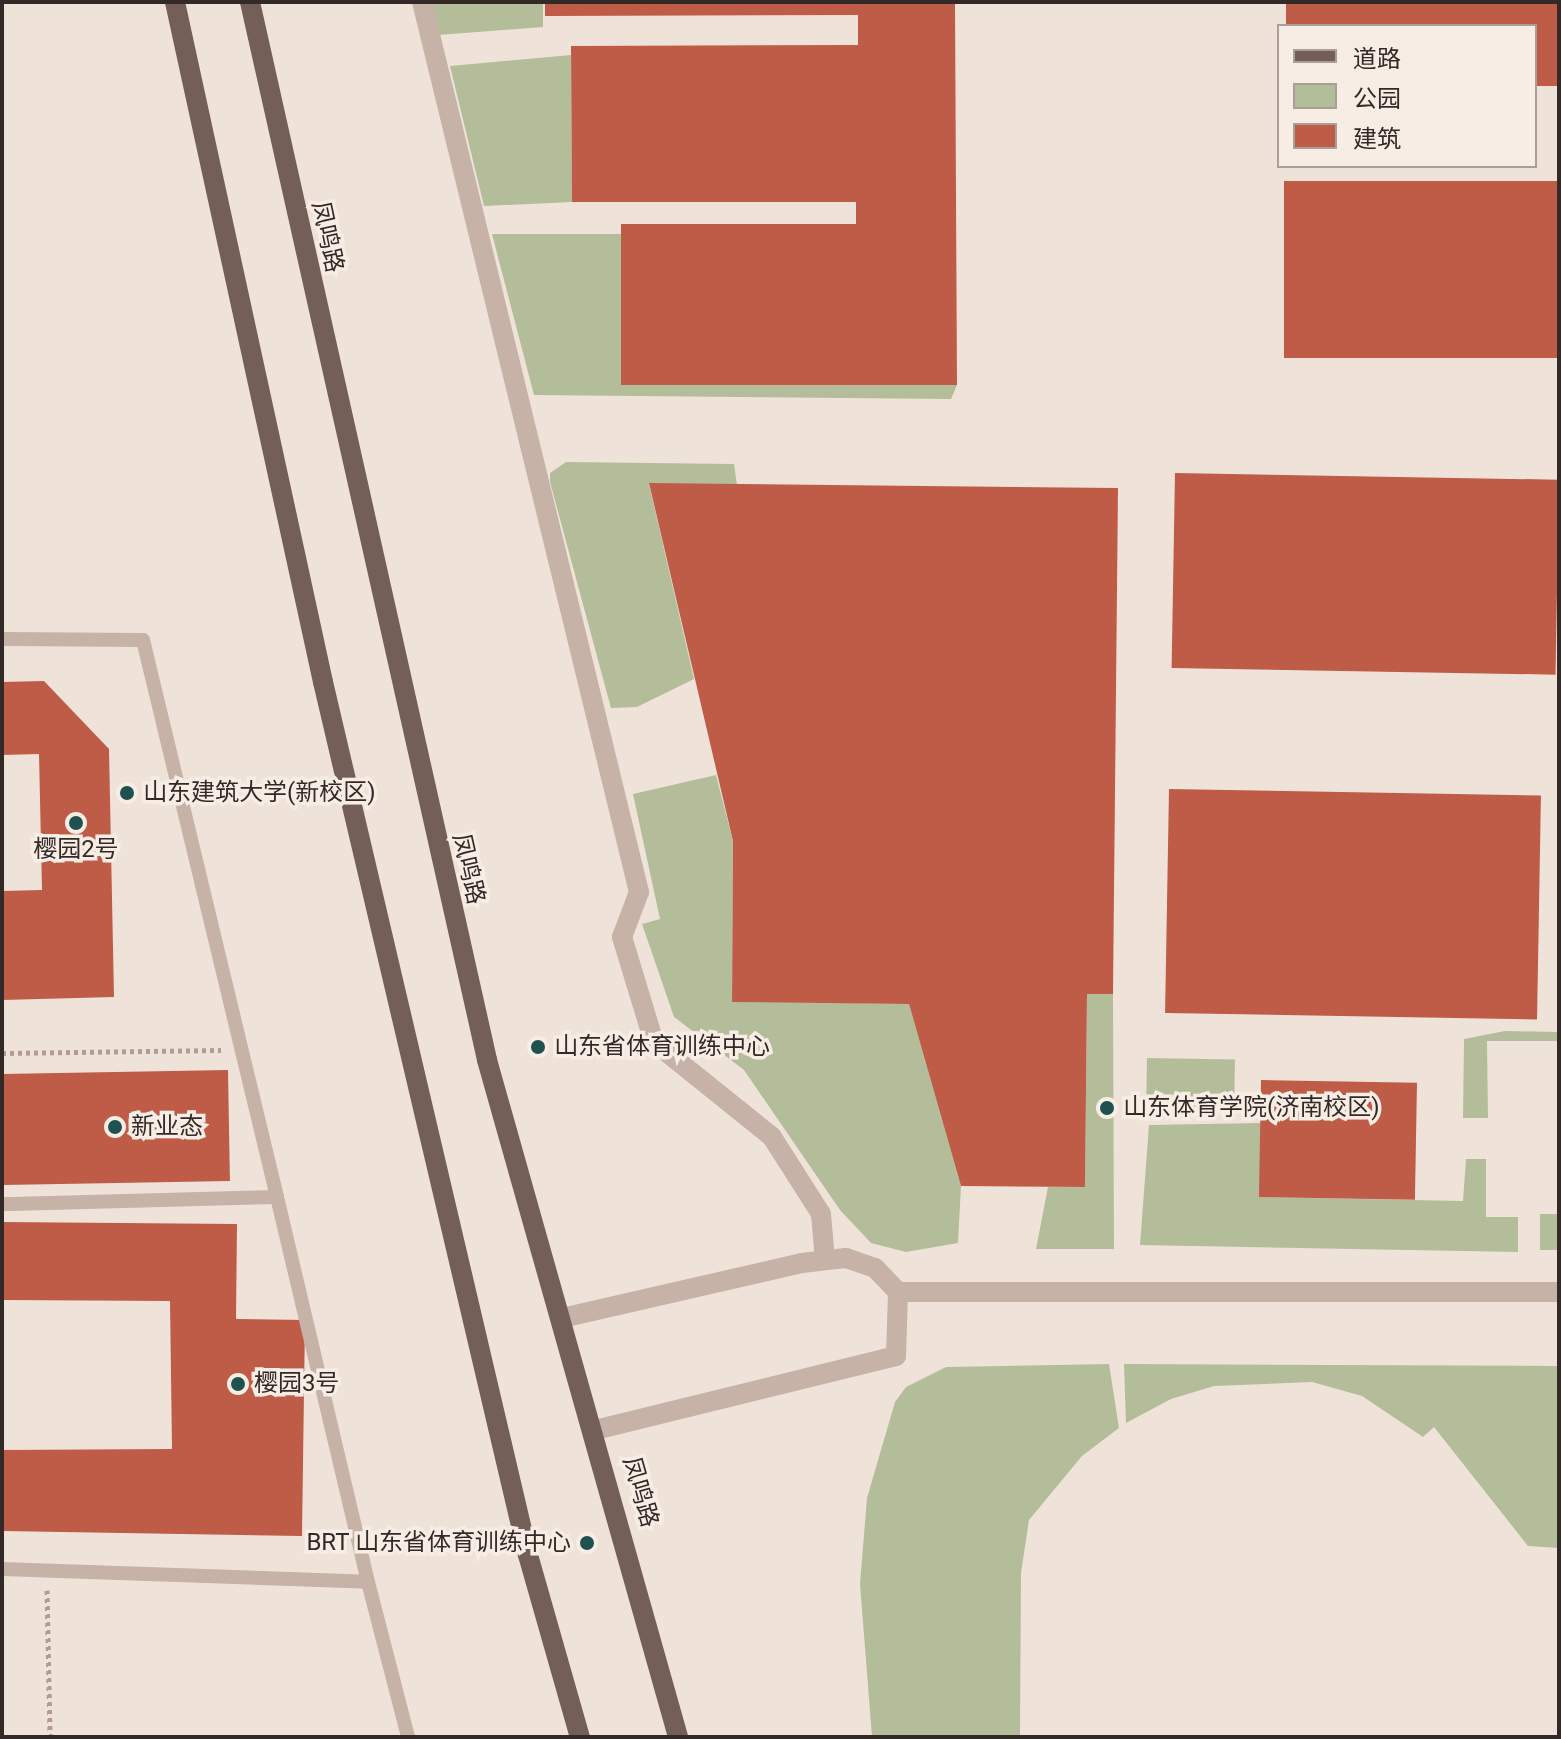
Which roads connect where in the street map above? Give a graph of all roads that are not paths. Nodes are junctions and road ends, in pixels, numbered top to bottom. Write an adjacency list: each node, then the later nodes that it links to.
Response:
1 (175, 2): 15 (main road)
2 (250, 2): 10 (main road, 凤鸣路)
3 (422, 2): 7 (street)
4 (2, 639): 5 (lane)
5 (277, 1197): 6 (lane); 13 (lane)
6 (2, 1204)
7 (825, 1260): 8 (street); 10 (street)
8 (898, 1292): 9 (street); 11 (street)
9 (1559, 1292)
10 (562, 1318): 11 (main road, 凤鸣路)
11 (595, 1430): 16 (main road, 凤鸣路)
12 (2, 1569): 13 (lane)
13 (368, 1582): 14 (lane)
14 (408, 1737)
15 (580, 1737)
16 (678, 1737)

